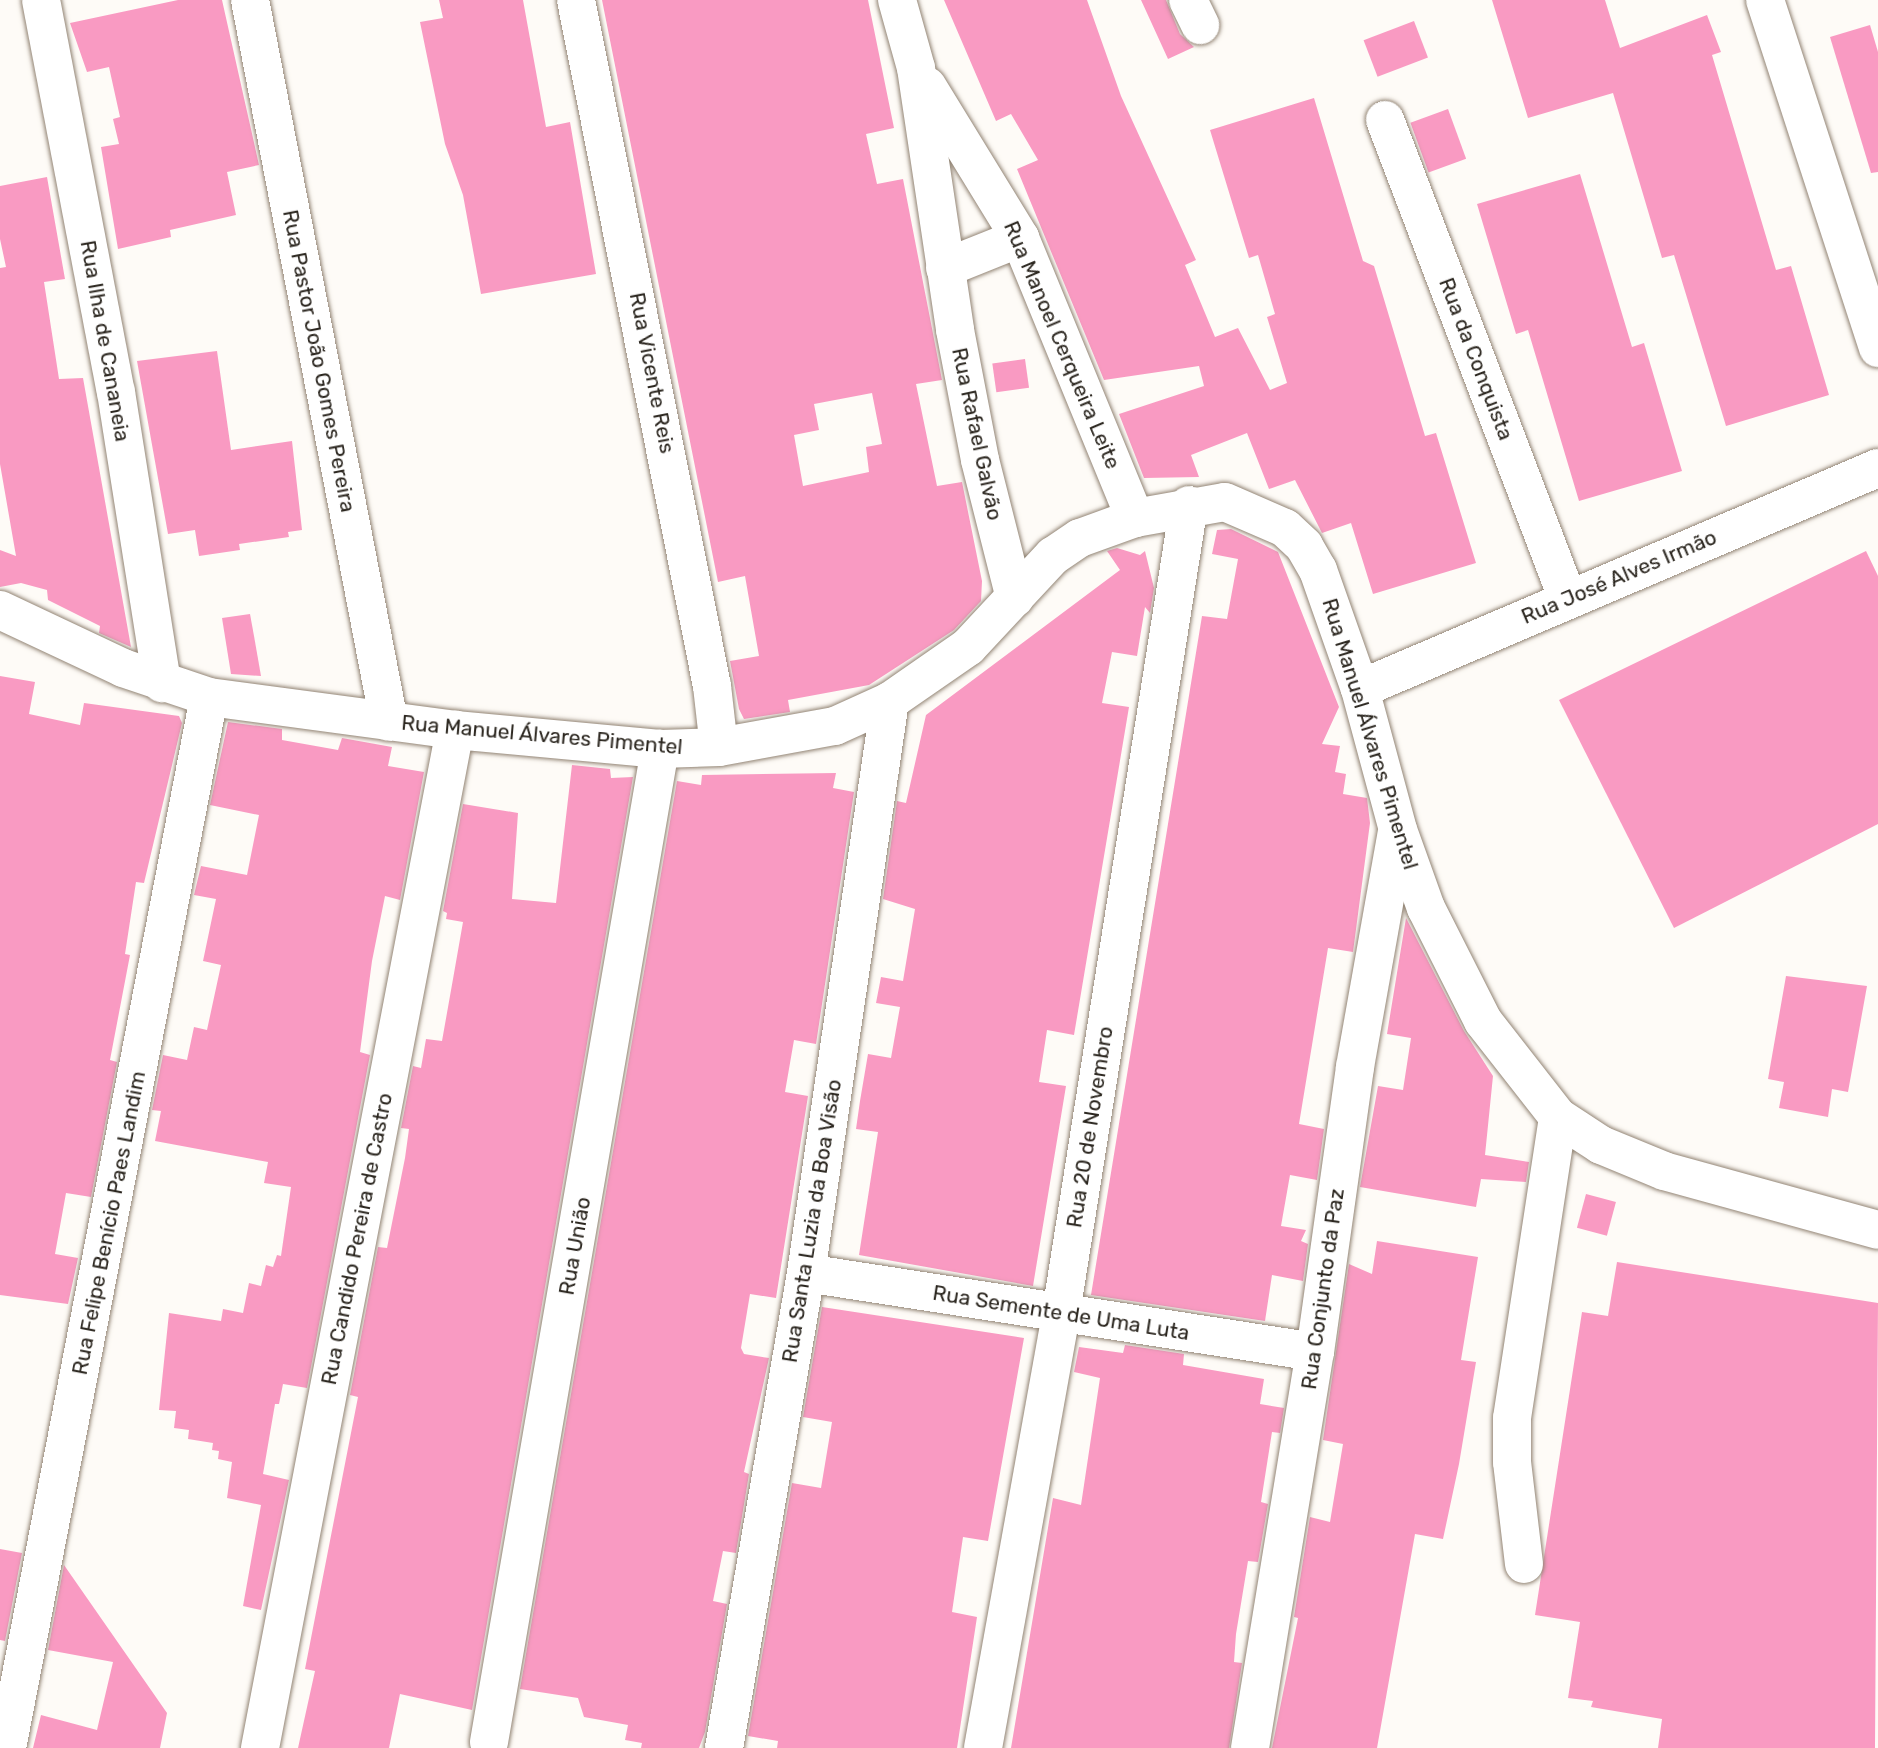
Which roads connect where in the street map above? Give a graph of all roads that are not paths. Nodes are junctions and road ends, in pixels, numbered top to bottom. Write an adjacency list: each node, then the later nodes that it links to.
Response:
1 (41, 0): 17 (street, Rua Ilha de Cananeia)
2 (250, 0): 21 (street, Rua Pastor João Gomes Pereira)
3 (576, 0): 23 (street, Rua Vicente Reis)
4 (897, 0): 6 (street, Rua Rafael Galvão)
5 (1765, 0): 10 (street)
6 (916, 68): 8 (street, Rua Manoel Cerqueira Leite); 9 (street, Rua Rafael Galvão)
7 (1385, 120): 14 (street, Rua da Conquista)
8 (1020, 238): 9 (street); 13 (street, Rua Manoel Cerqueira Leite)
9 (945, 268): 15 (street, Rua Rafael Galvão)
10 (1878, 348)
11 (1878, 468): 14 (street, Rua José Alves Irmão)
12 (1189, 505): 13 (street, Rua Manuel Álvares Pimentel); 18 (street, Rua Manuel Álvares Pimentel); 29 (street, Rua 20 de Novembro)
13 (1135, 518): 15 (street, Rua Manuel Álvares Pimentel)
14 (1567, 597): 18 (street, Rua José Alves Irmão)
15 (1015, 598): 20 (street, Rua Manuel Álvares Pimentel)
16 (0, 610): 17 (street, Rua Manuel Álvares Pimentel)
17 (162, 683): 19 (street, Rua Manuel Álvares Pimentel)
18 (1360, 689): 25 (street, Rua Manuel Álvares Pimentel)
19 (209, 697): 21 (street, Rua Manuel Álvares Pimentel); 34 (street, Rua Felipe Benício Paes Landim)
20 (890, 701): 23 (street, Rua Manuel Álvares Pimentel); 28 (street, Rua Santa Luzia da Boa Visão)
21 (389, 722): 22 (street, Rua Manuel Álvares Pimentel)
22 (455, 730): 24 (street, Rua Manuel Álvares Pimentel); 35 (street, Rua Candido Pereira de Castro)
23 (719, 747): 24 (street, Rua Manuel Álvares Pimentel)
24 (660, 748): 32 (street, Rua União)
25 (1398, 830): 26 (street, Rua Manuel Álvares Pimentel); 30 (street, Rua Conjunto da Paz)
26 (1558, 1117): 27 (street, Rua Manuel Álvares Pimentel); 31 (street)
27 (1878, 1230)
28 (807, 1273): 29 (street, Rua Semente de Uma Luta); 33 (street, Rua Santa Luzia da Boa Visão)
29 (1061, 1313): 30 (street, Rua Semente de Uma Luta); 36 (street, Rua 20 de Novembro)
30 (1315, 1352): 37 (street, Rua Conjunto da Paz)
31 (1524, 1564)
32 (489, 1742)
33 (724, 1743)
34 (7, 1748)
35 (260, 1748)
36 (983, 1748)
37 (1250, 1748)

